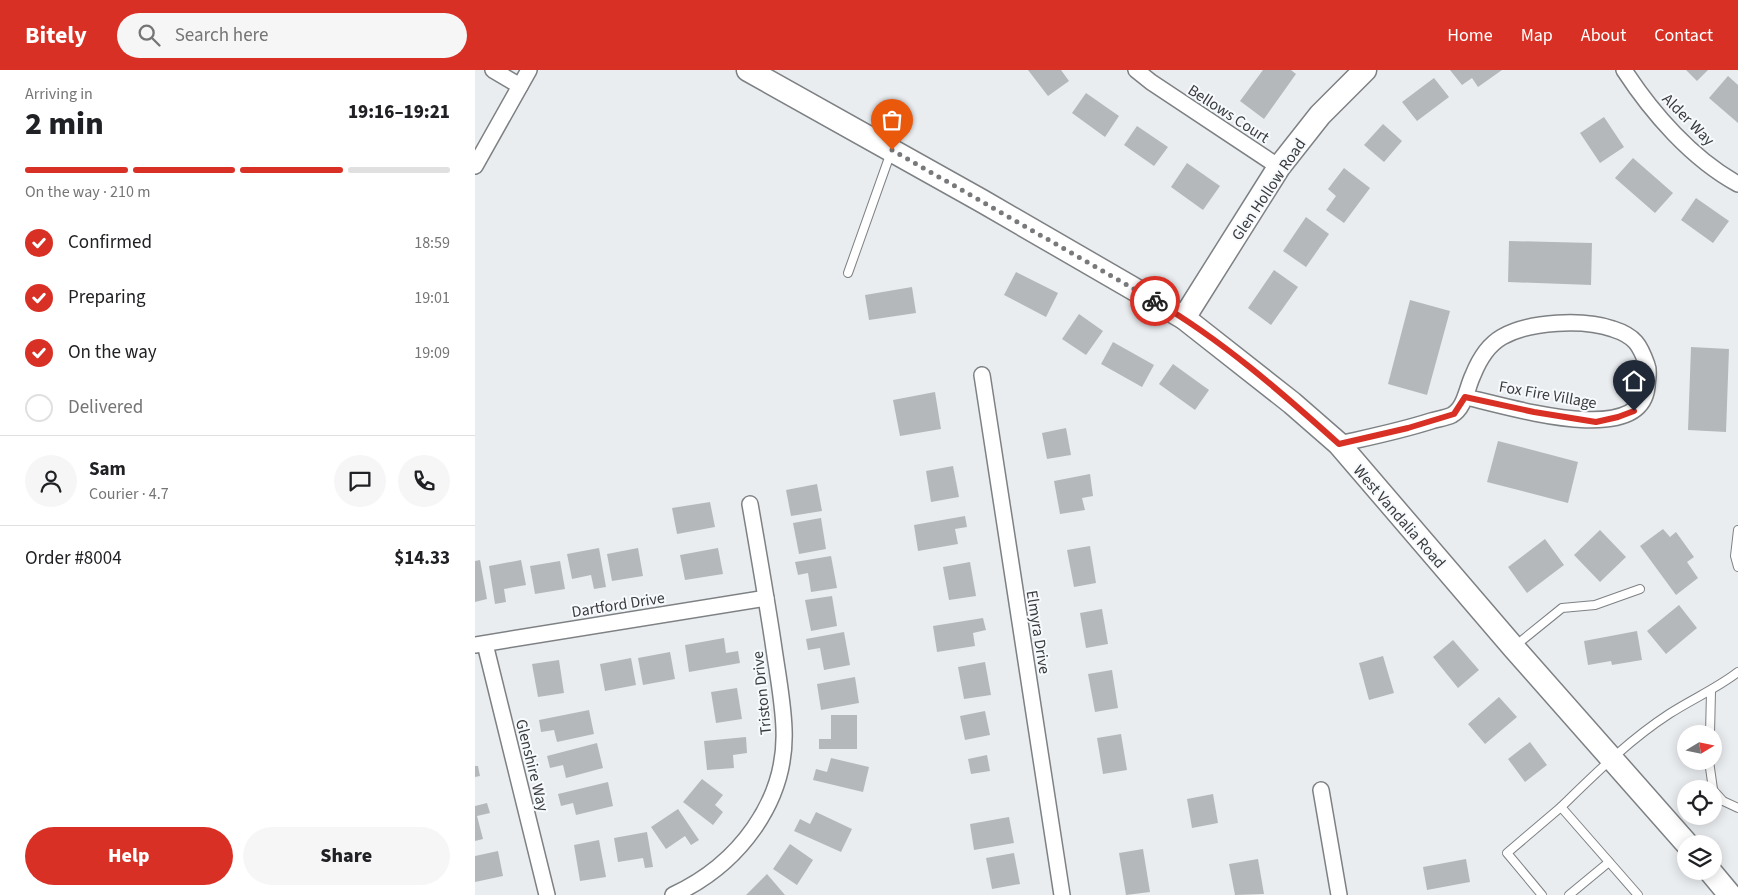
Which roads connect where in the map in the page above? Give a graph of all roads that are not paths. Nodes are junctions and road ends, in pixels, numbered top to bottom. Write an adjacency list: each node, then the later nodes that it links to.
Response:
1 (493, 70): 7 (street)
2 (529, 70): 7 (street)
3 (748, 70): 8 (main road, West Vandalia Road)
4 (1136, 70): 10 (street, Bellows Court)
5 (1365, 70): 10 (main road, Glen Hollow Road)
6 (1624, 70): 11 (street, Alder Way)
7 (520, 86): 9 (street)
8 (892, 150): 12 (lane); 13 (main road, West Vandalia Road)
9 (475, 166)
10 (1279, 166): 13 (main road, Glen Hollow Road)
11 (1738, 184)
12 (848, 273)
13 (1184, 318): 16 (main road, West Vandalia Road)
14 (982, 375): 37 (street, Elmyra Drive)
15 (1465, 397): 15 (street, Fox Fire Village); 16 (street, Fox Fire Village)
16 (1339, 444): 23 (main road, West Vandalia Road)
17 (750, 504): 21 (street, Triston Drive)
18 (1738, 530): 19 (lane)
19 (1738, 568)
20 (1640, 589): 23 (lane)
21 (766, 598): 22 (street, Dartford Drive); 36 (street, Triston Drive)
22 (480, 645): 35 (street, Glenshire Way)
23 (1514, 648): 27 (main road, West Vandalia Road)
24 (1738, 672): 25 (lane)
25 (1711, 692): 26 (lane); 27 (lane)
26 (1710, 725)
27 (1613, 758): 30 (lane); 32 (main road, West Vandalia Road)
28 (1321, 790): 38 (street)
29 (1722, 800): 31 (lane)
30 (1561, 806): 33 (lane); 39 (lane)
31 (1738, 808)
32 (1679, 835)
33 (1609, 862): 40 (lane); 41 (lane)
34 (1718, 880): 42 (main road)
35 (547, 895)
36 (673, 895)
37 (1062, 895)
38 (1339, 895)
39 (1542, 895)
40 (1569, 895)
41 (1638, 895)
42 (1730, 895)

